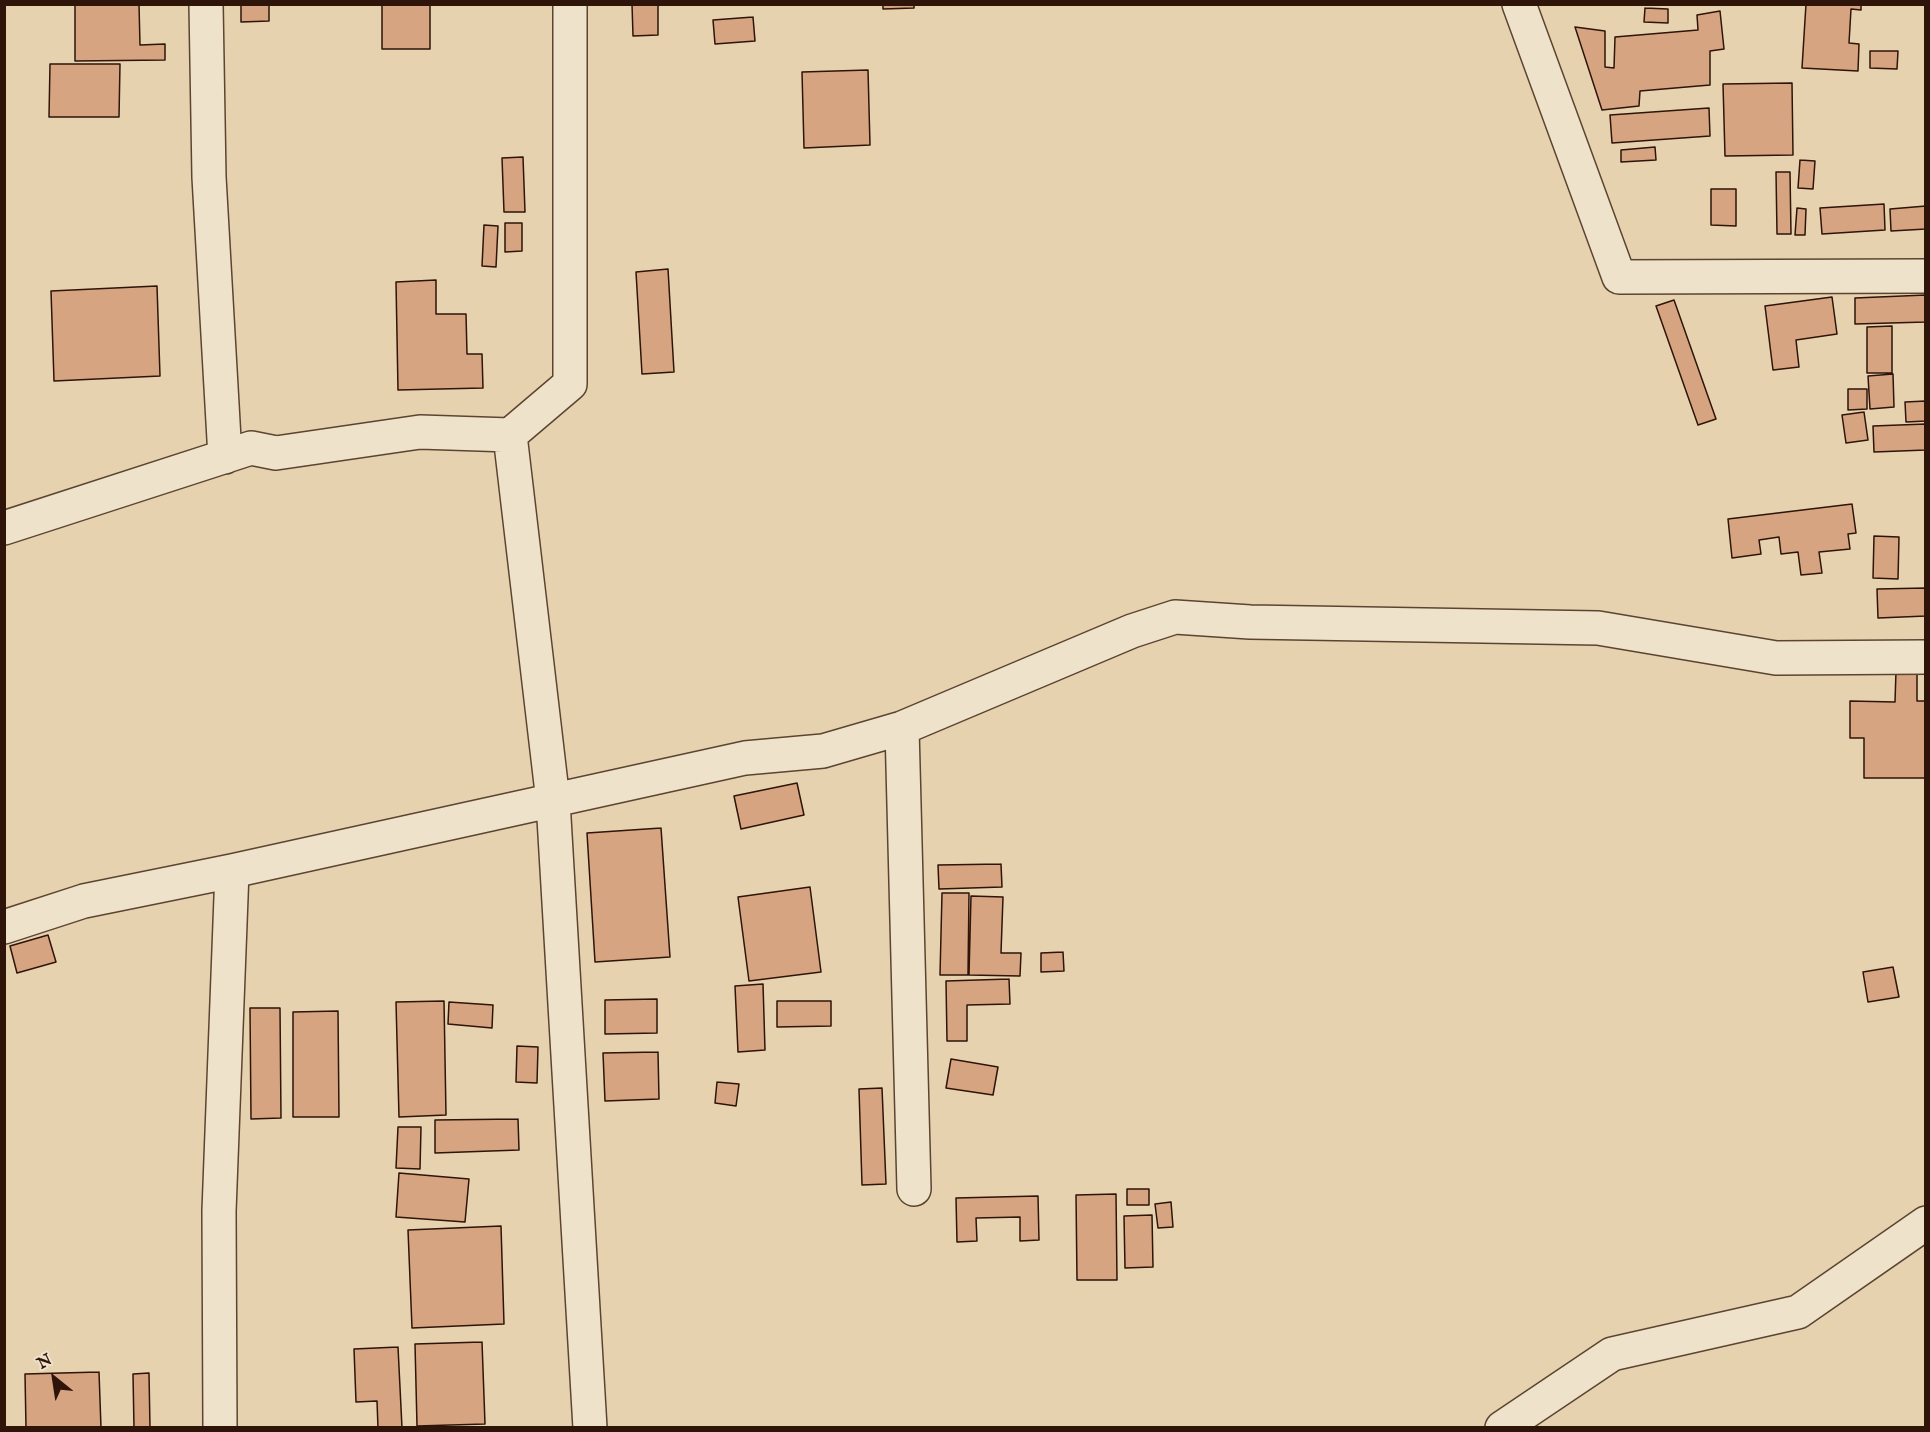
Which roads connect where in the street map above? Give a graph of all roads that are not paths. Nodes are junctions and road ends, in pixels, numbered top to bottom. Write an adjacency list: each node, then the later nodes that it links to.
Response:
1 (206, 4): 6 (street)
2 (570, 4): 5 (street)
3 (1519, 4): 4 (street)
4 (1926, 276)
5 (510, 435): 6 (street); 10 (street)
6 (225, 457): 7 (street)
7 (4, 528)
8 (1926, 657): 9 (street)
9 (902, 728): 10 (street); 13 (street)
10 (553, 801): 11 (street); 16 (street)
11 (232, 871): 12 (street); 15 (street)
12 (4, 927)
13 (914, 1189)
14 (1926, 1223): 17 (street)
15 (220, 1428)
16 (590, 1428)
17 (1502, 1428)

